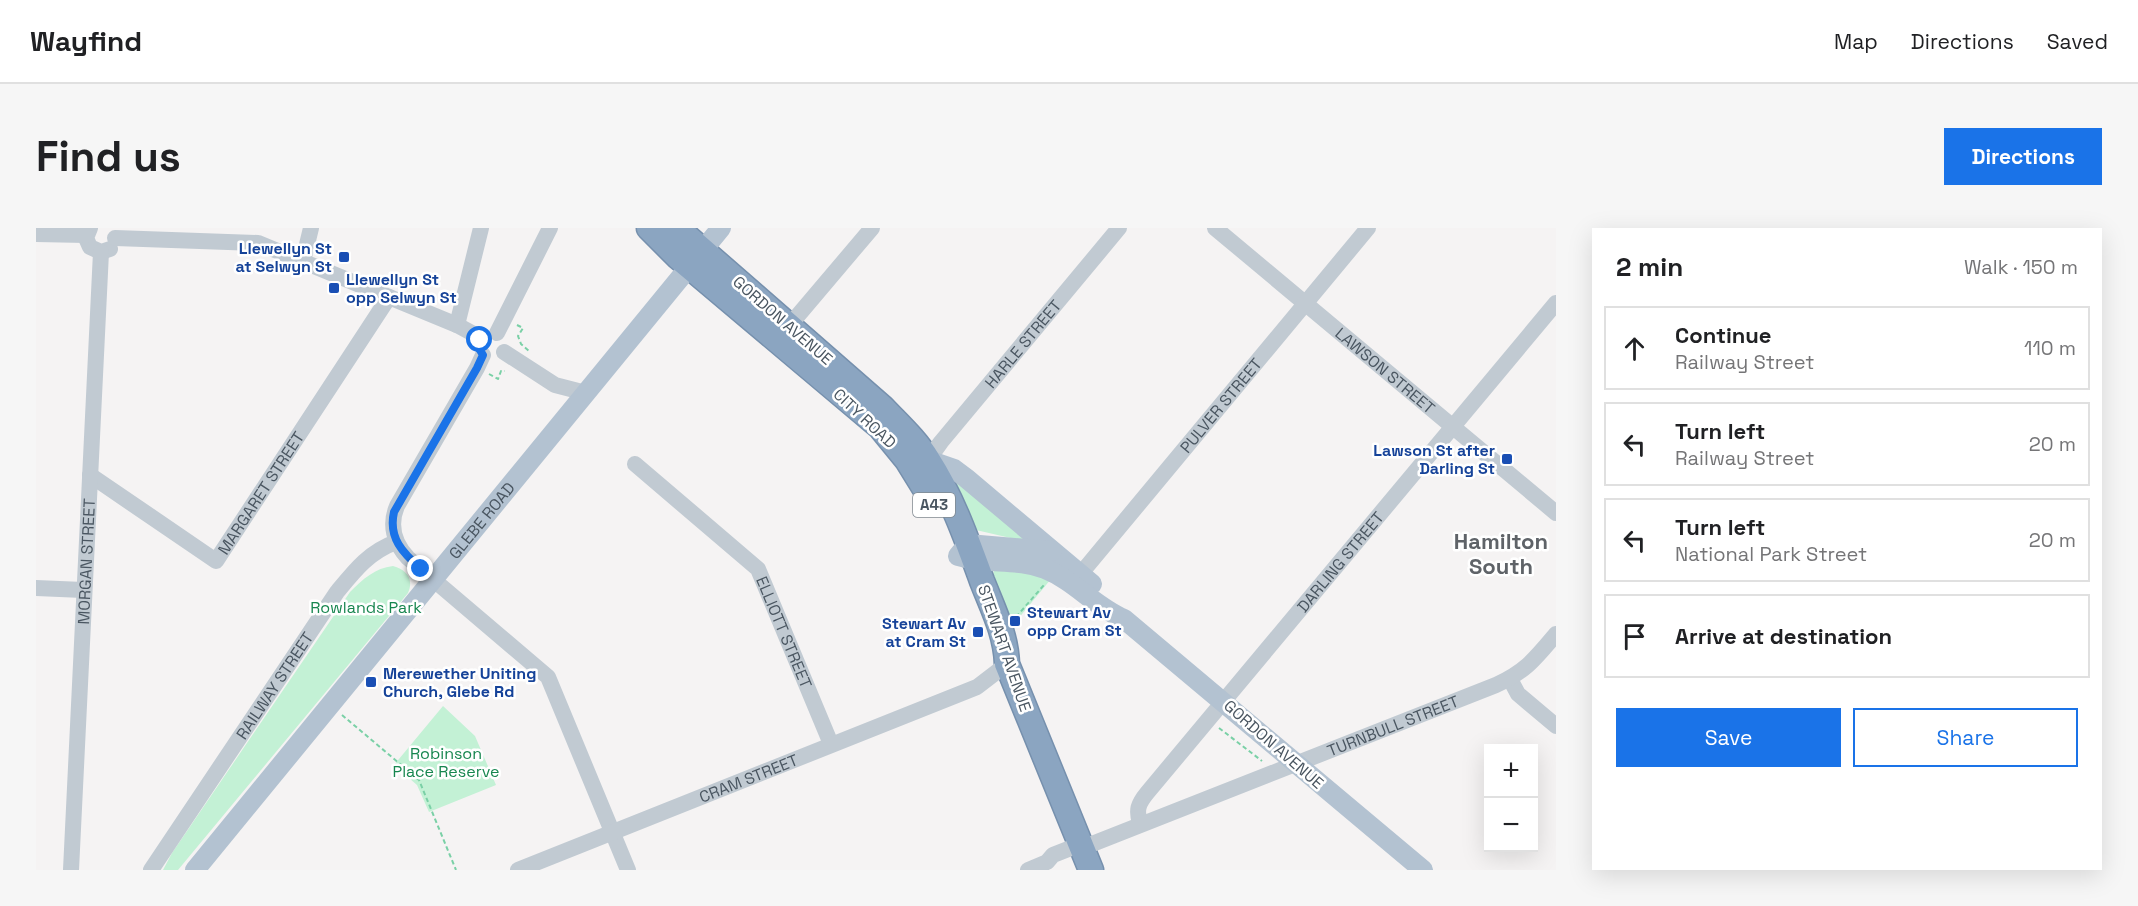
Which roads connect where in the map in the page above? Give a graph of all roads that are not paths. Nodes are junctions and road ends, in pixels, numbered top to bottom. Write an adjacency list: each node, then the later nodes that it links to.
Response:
1 (311, 228): 17 (street)
2 (481, 228): 21 (street)
3 (550, 228): 23 (street)
4 (649, 228): 16 (highway, CITY ROAD / A43)
5 (677, 228): 16 (highway, CITY ROAD / A43)
6 (721, 228): 16 (main road, GLEBE ROAD)
7 (872, 228): 22 (street)
8 (1119, 228): 28 (street, HARLE STREET)
9 (1215, 228): 19 (street, LAWSON STREET)
10 (1368, 228): 19 (street, PULVER STREET)
11 (88, 232): 13 (street); 15 (street)
12 (114, 233): 14 (street); 15 (street)
13 (36, 234)
14 (227, 235): 17 (street)
15 (100, 252): 30 (street, MORGAN STREET)
16 (696, 259): 22 (highway, GORDON AVENUE / A43); 26 (main road, GLEBE ROAD); 34 (highway, CITY ROAD / A43)
17 (303, 261): 18 (street)
18 (389, 297): 21 (street); 30 (street, MARGARET STREET)
19 (1306, 302): 27 (street, LAWSON STREET); 36 (street, PULVER STREET)
20 (1556, 303): 27 (street, DARLING STREET)
21 (457, 325): 23 (street)
22 (789, 326): 28 (highway, GORDON AVENUE / A43)
23 (489, 335): 24 (street); 25 (street)
24 (504, 352): 25 (street); 26 (street)
25 (483, 355): 32 (street)
26 (586, 393): 35 (main road, GLEBE ROAD)
27 (1452, 426): 31 (street, LAWSON STREET); 42 (street, DARLING STREET)
28 (928, 460): 33 (main road, GORDON AVENUE); 34 (highway, STEWART AVENUE / A43)
29 (635, 464): 44 (street, ELLIOTT STREET)
30 (90, 475): 38 (street, MORGAN STREET)
31 (1556, 513)
32 (396, 542): 35 (street); 50 (street, RAILWAY STREET)
33 (1052, 551): 34 (main road); 36 (main road, GORDON AVENUE)
34 (967, 554): 36 (main road, GORDON AVENUE); 40 (highway, STEWART AVENUE / A43)
35 (433, 579): 47 (street); 51 (main road, GLEBE ROAD)
36 (1077, 579): 42 (main road, GORDON AVENUE)
37 (36, 588): 38 (street)
38 (83, 590): 49 (street, MORGAN STREET)
39 (1556, 634): 41 (street, TURNBULL STREET)
40 (1010, 673): 44 (street, CRAM STREET); 48 (highway, STEWART AVENUE / A43)
41 (1510, 679): 43 (street); 45 (street, TURNBULL STREET)
42 (1224, 701): 45 (main road, GORDON AVENUE); 46 (street, DARLING STREET)
43 (1556, 726)
44 (831, 744): 47 (street, CRAM STREET)
45 (1294, 764): 46 (street, TURNBULL STREET); 55 (main road, GORDON AVENUE)
46 (1140, 824): 48 (street, TURNBULL STREET)
47 (612, 831): 52 (street, CRAM STREET); 53 (street)
48 (1085, 854): 54 (street, TURNBULL STREET)
49 (71, 870)
50 (151, 870)
51 (195, 870)
52 (518, 870)
53 (628, 870)
54 (1028, 870)
55 (1423, 870)

